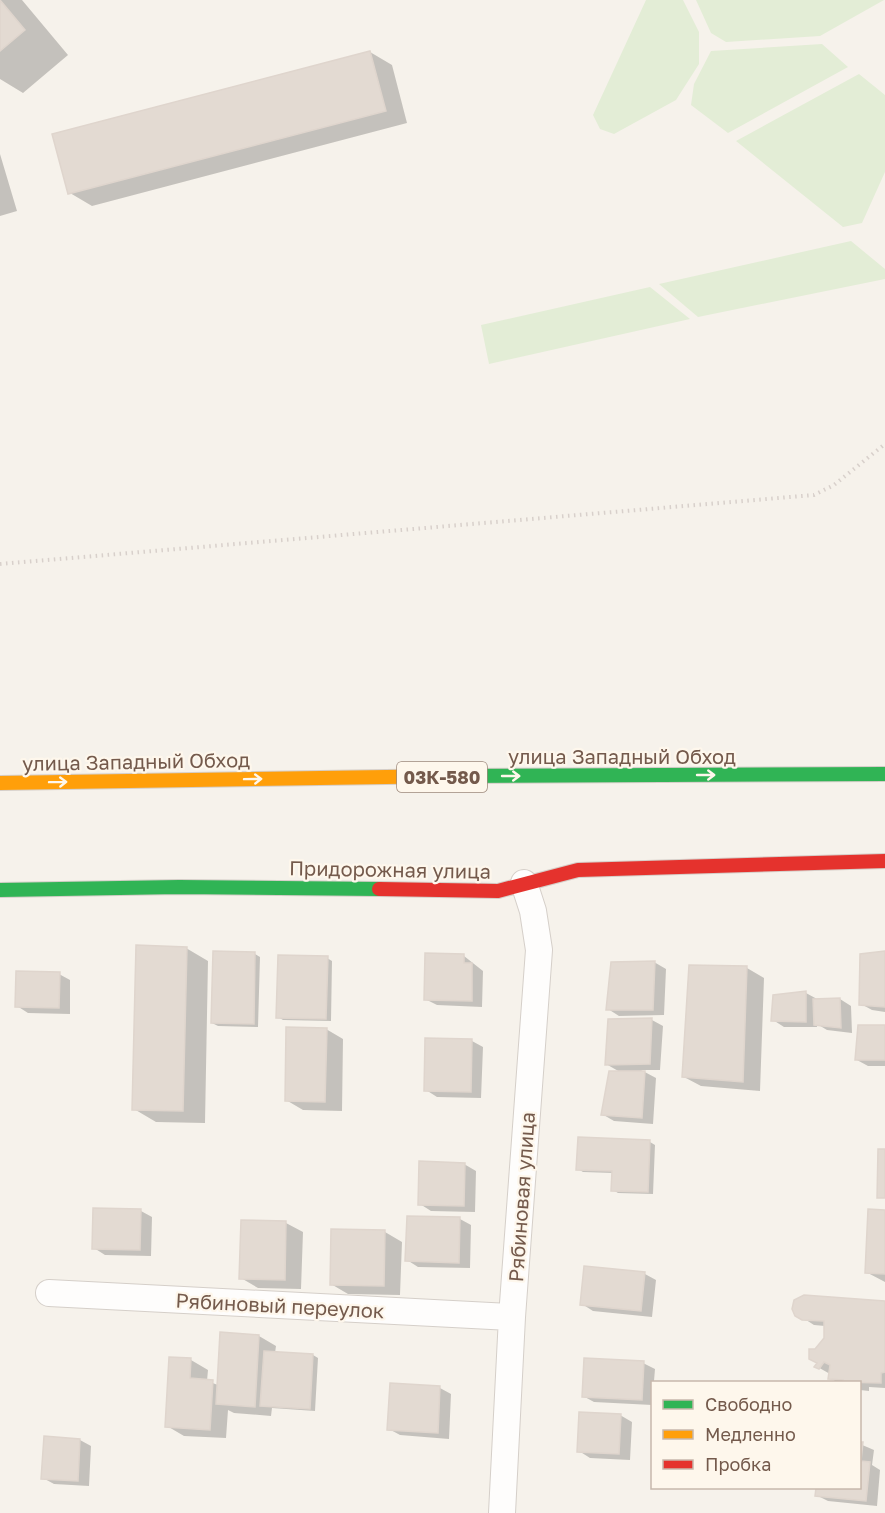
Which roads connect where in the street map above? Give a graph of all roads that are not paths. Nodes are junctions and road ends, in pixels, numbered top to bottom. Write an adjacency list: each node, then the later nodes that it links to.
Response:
1 (885, 774): 2 (main road, улица Западный Обход / 03К-580, one-way to 1)
2 (0, 783)
3 (885, 861): 4 (main road, Придорожная улица)
4 (524, 883): 5 (main road, Придорожная улица); 7 (street, Рябиновая улица)
5 (0, 890)
6 (49, 1293): 7 (street, Рябиновый переулок)
7 (512, 1317): 8 (street, Рябиновая улица)
8 (502, 1513)

